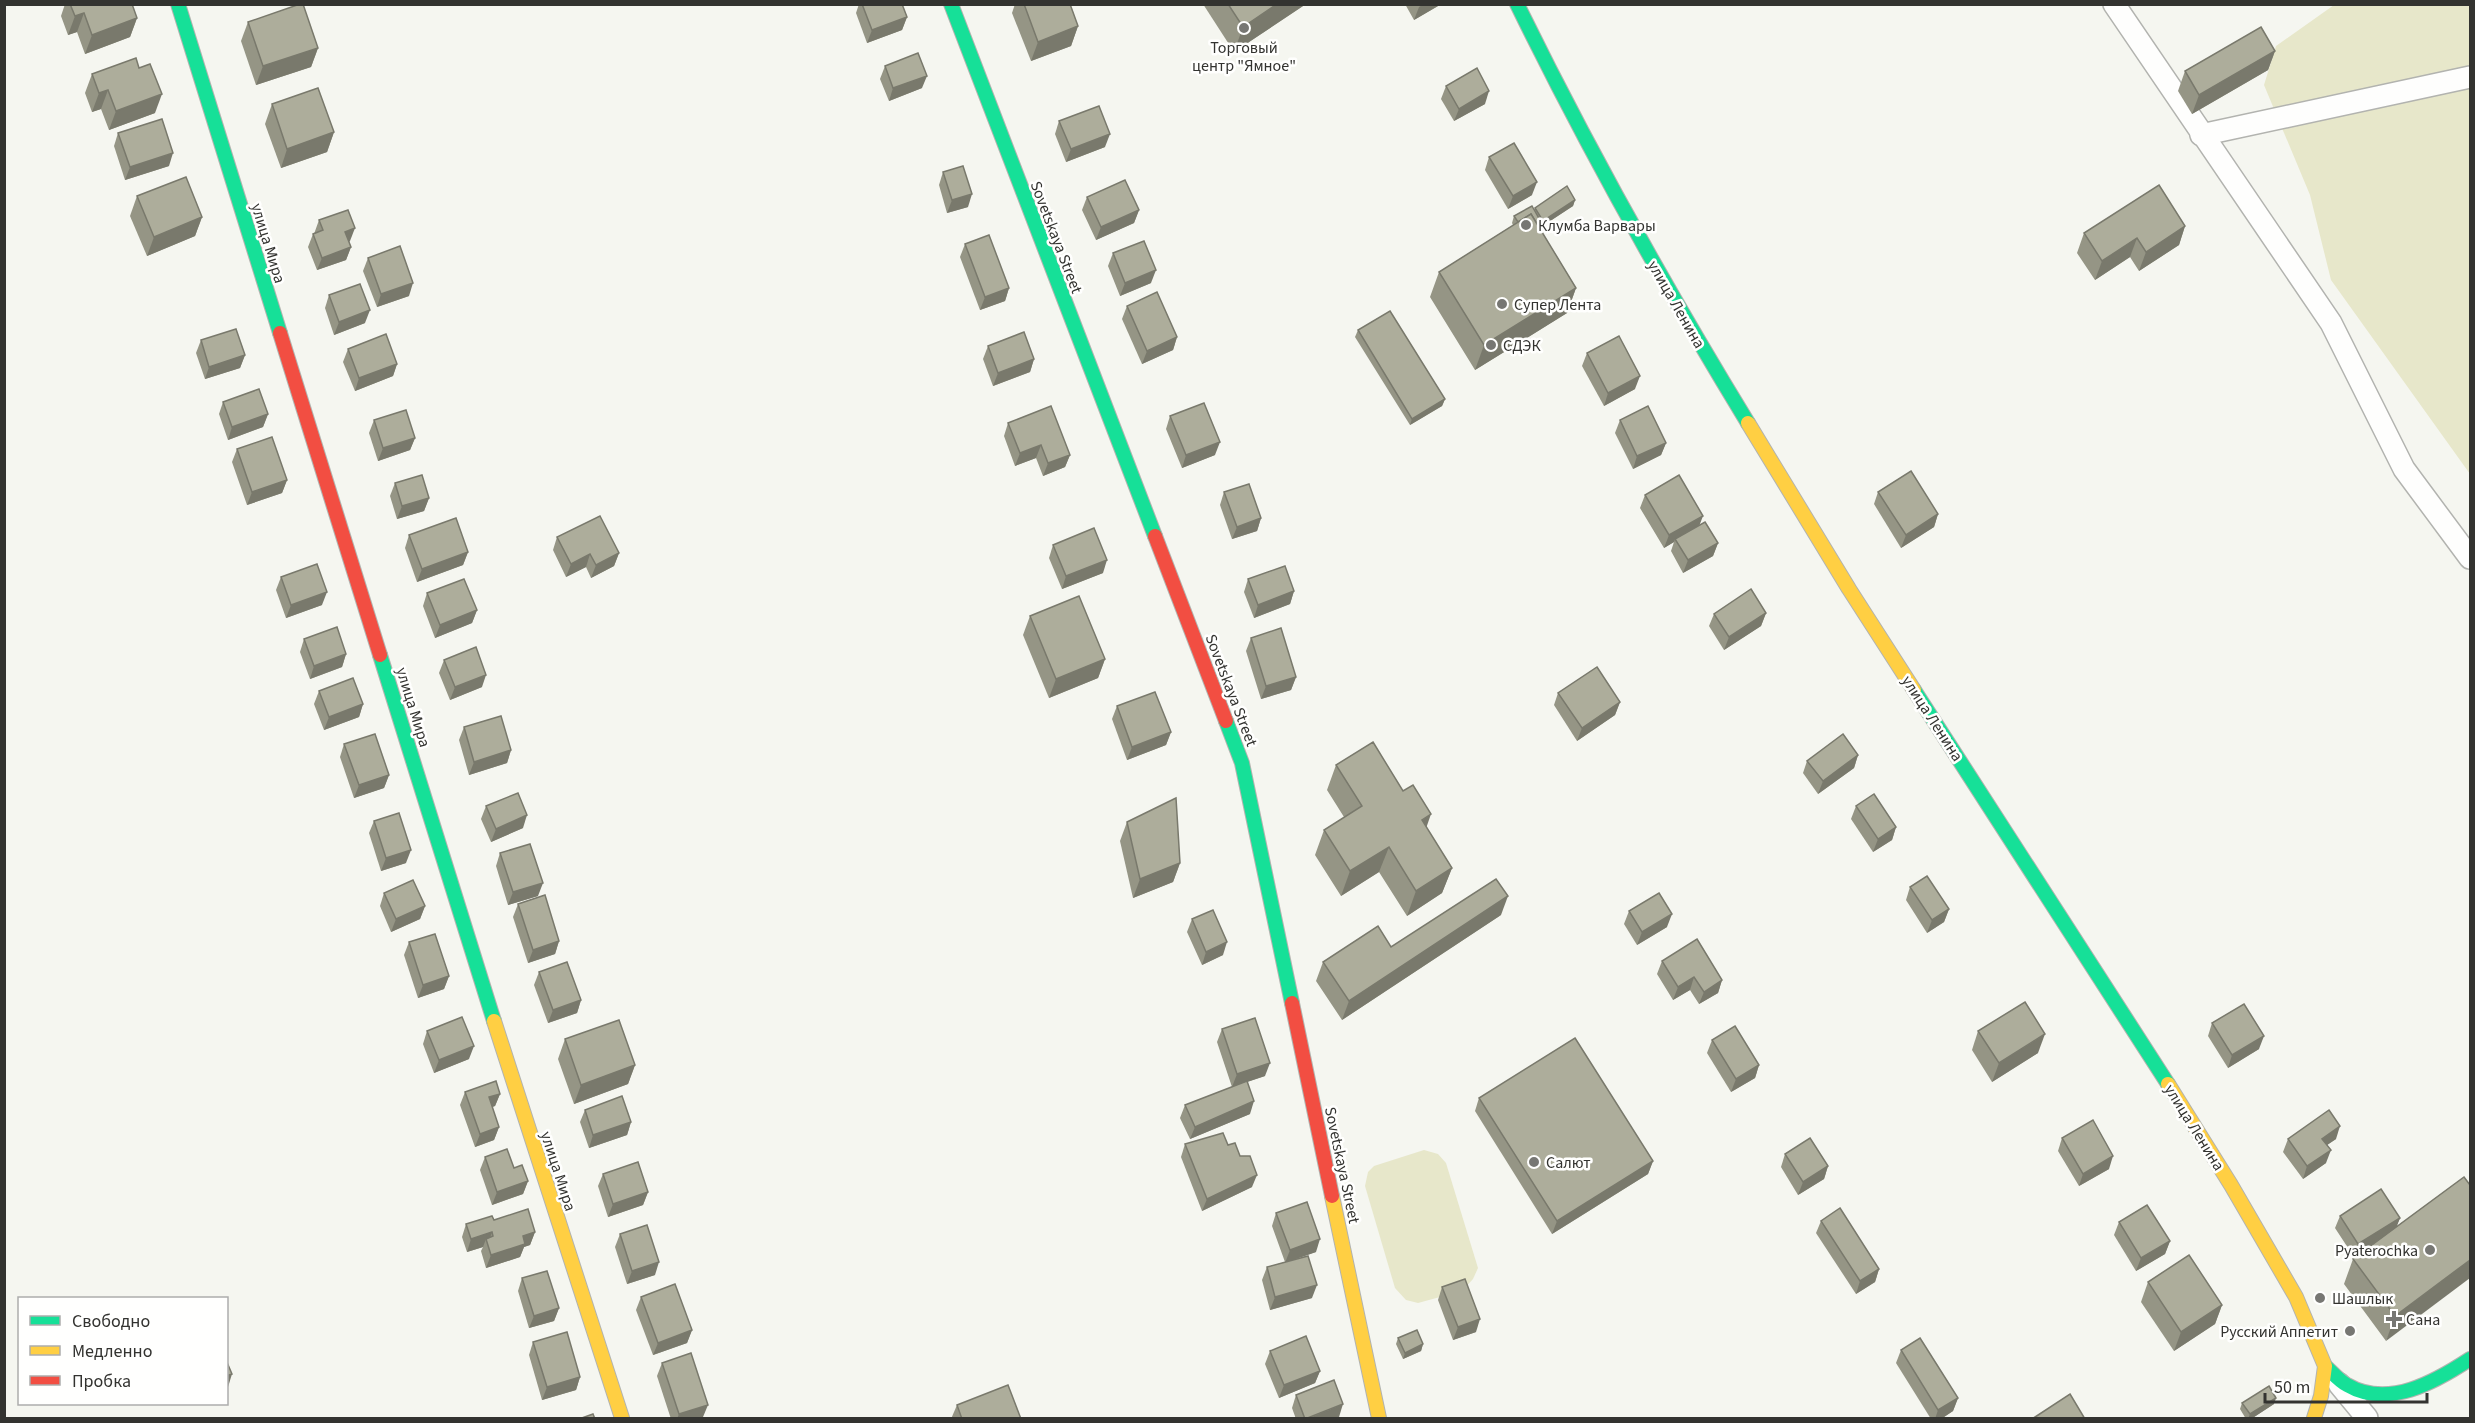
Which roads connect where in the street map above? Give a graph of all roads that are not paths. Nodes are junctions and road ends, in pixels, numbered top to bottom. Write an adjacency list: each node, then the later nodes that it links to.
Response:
1 (178, 4): 10 (street, улица Мира)
2 (951, 4): 11 (street, Sovetskaya Street)
3 (1517, 4): 9 (street, улица Ленина)
4 (2114, 4): 6 (street)
5 (2470, 77): 6 (street)
6 (2201, 135): 7 (street)
7 (2470, 558)
8 (2470, 1359): 9 (street)
9 (2325, 1366): 12 (street); 13 (street, улица Ленина)
10 (622, 1419)
11 (1379, 1419)
12 (2314, 1419)
13 (2367, 1419)

